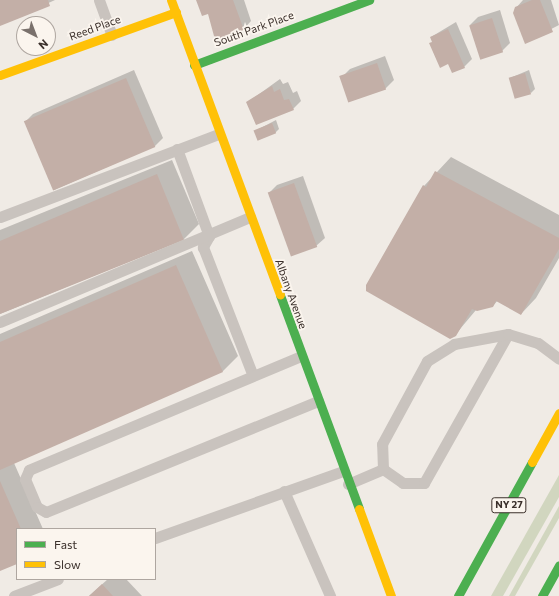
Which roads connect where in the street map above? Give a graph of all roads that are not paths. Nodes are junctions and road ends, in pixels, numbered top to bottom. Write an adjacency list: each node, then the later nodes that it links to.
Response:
1 (99, 0): 5 (lane)
2 (171, 0): 4 (main road, Albany Avenue)
3 (369, 0): 6 (main road, South Park Place)
4 (176, 12): 5 (main road, Reed Place); 6 (main road, Albany Avenue)
5 (112, 35): 7 (main road, Reed Place)
6 (194, 65): 8 (main road, Albany Avenue)
7 (0, 75)
8 (219, 134): 9 (lane); 11 (main road, Albany Avenue)
9 (177, 149): 10 (lane); 12 (lane)
10 (0, 217)
11 (250, 217): 12 (lane); 15 (main road, Albany Avenue)
12 (208, 236): 13 (lane); 17 (lane)
13 (0, 322)
14 (508, 334): 16 (lane); 20 (lane); 20 (lane)
15 (301, 356): 17 (lane); 18 (main road, Albany Avenue)
16 (559, 359)
17 (253, 376): 18 (lane)
18 (318, 401): 21 (main road, Albany Avenue)
19 (559, 413): 30 (main road, NY 27)
20 (383, 469): 22 (lane)
21 (343, 471): 22 (main road, Albany Avenue); 23 (lane)
22 (348, 484): 29 (main road, Albany Avenue)
23 (284, 490): 24 (lane); 28 (lane)
24 (156, 538)
25 (559, 564): 31 (main road)
26 (55, 580): 27 (lane)
27 (14, 596)
28 (330, 596)
29 (391, 596)
30 (458, 596)
31 (542, 596)

